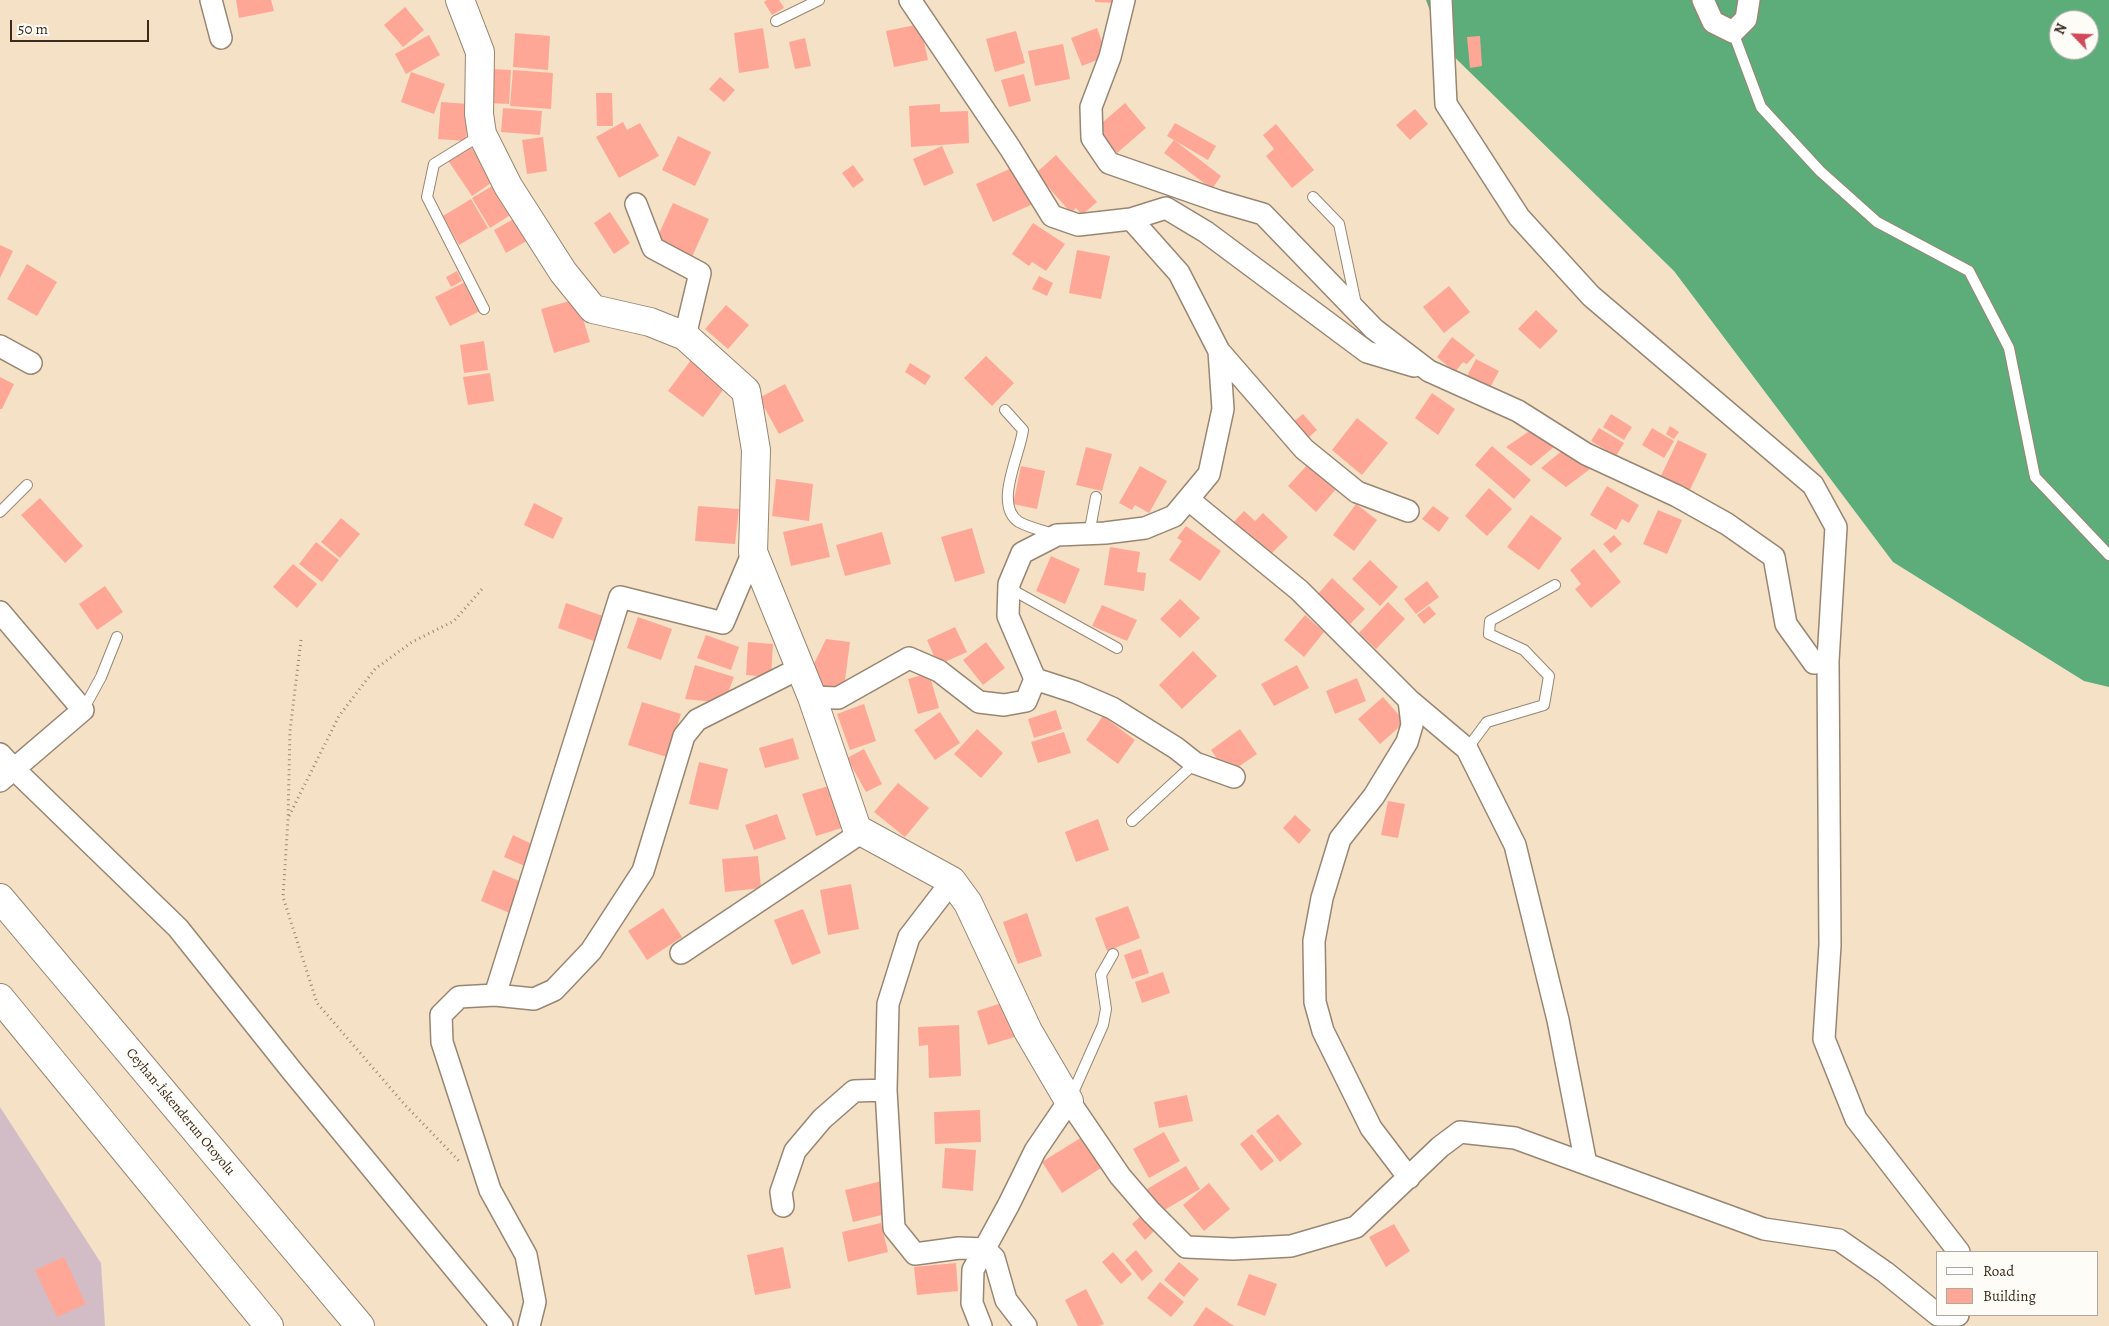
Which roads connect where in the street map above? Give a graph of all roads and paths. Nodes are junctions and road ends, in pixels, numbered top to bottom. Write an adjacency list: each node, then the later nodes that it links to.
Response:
1 (211, 0): 11 (street)
2 (460, 0): 12 (main road)
3 (819, 0): 9 (lane)
4 (910, 0): 15 (street)
5 (1124, 0): 17 (street)
6 (1441, 0): 40 (street)
7 (1703, 0): 10 (street)
8 (1749, 0): 10 (street)
9 (776, 21)
10 (1733, 32): 32 (lane)
11 (220, 38)
12 (482, 134): 16 (lane); 18 (main road)
13 (1313, 197): 17 (lane)
14 (636, 204): 18 (street)
15 (1131, 219): 20 (street); 22 (street)
16 (484, 309)
17 (1358, 313): 22 (street)
18 (685, 336): 31 (main road)
19 (0, 346): 21 (street)
20 (1219, 351): 26 (street); 27 (street)
21 (31, 363)
22 (1429, 371): 40 (street)
23 (1004, 410): 30 (lane)
24 (27, 485): 28 (lane)
25 (1096, 498): 29 (lane)
26 (1189, 500): 29 (street); 44 (street)
27 (1408, 510)
28 (0, 512)
29 (1089, 534): 30 (street)
30 (1057, 535): 34 (street)
31 (753, 552): 41 (main road); 57 (street)
32 (2109, 554)
33 (1555, 585): 46 (lane)
34 (1009, 588): 39 (lane); 42 (street)
35 (482, 589): 50 (path)
36 (0, 612): 45 (street)
37 (117, 637): 45 (lane)
38 (301, 640): 50 (path)
39 (1117, 648)
40 (1828, 661): 67 (street)
41 (800, 668): 43 (main road); 57 (street)
42 (1036, 679): 43 (street); 47 (street)
43 (812, 697): 52 (main road)
44 (1409, 700): 46 (street); 64 (street)
45 (83, 710): 48 (street)
46 (1467, 749): 63 (street)
47 (1195, 763): 49 (street); 51 (lane)
48 (5, 768): 71 (street)
49 (1234, 777)
50 (288, 819): 62 (path)
51 (1132, 821)
52 (862, 832): 53 (main road); 55 (street)
53 (952, 881): 60 (street); 61 (main road)
54 (0, 898): 70 (main road, Ceyhan-İskenderun Otoyolu)
55 (681, 953)
56 (1113, 954): 61 (lane)
57 (495, 995): 72 (street)
58 (0, 998): 69 (main road)
59 (0, 1026): 69 (main road)
60 (886, 1090): 65 (street); 66 (street)
61 (1069, 1102): 64 (street); 66 (street)
62 (460, 1162)
63 (1586, 1164): 64 (street); 68 (street)
64 (1409, 1178)
65 (783, 1206)
66 (985, 1249): 73 (street); 74 (street)
67 (1958, 1251)
68 (1936, 1313)
69 (264, 1319)
70 (360, 1326)
71 (502, 1326)
72 (529, 1326)
73 (981, 1326)
74 (1026, 1326)

